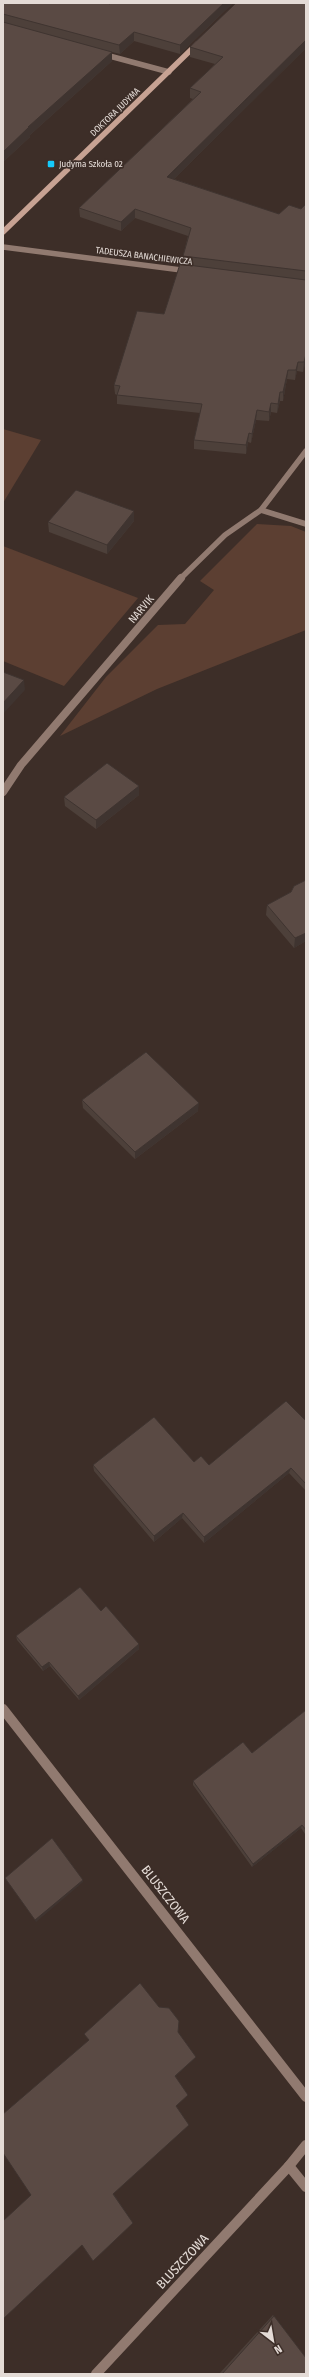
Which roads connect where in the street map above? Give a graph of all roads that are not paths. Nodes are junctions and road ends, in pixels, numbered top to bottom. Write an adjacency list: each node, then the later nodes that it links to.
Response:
1 (201, 40): 3 (street, DOKTORA JUDYMA)
2 (93, 51): 3 (street)
3 (168, 72): 4 (street, DOKTORA JUDYMA)
4 (3, 232)
5 (3, 247): 6 (street, TADEUSZA BANACHIEWICZA)
6 (196, 272)
7 (306, 451): 8 (street, NARVIK)
8 (261, 510): 9 (street); 10 (street, NARVIK)
9 (306, 524)
10 (3, 792)
11 (3, 1709): 12 (street, BLUSZCZOWA)
12 (306, 2097)
13 (306, 2145): 14 (street, BLUSZCZOWA)
14 (289, 2166): 15 (street); 16 (street, BLUSZCZOWA)
15 (306, 2187)
16 (96, 2374)

